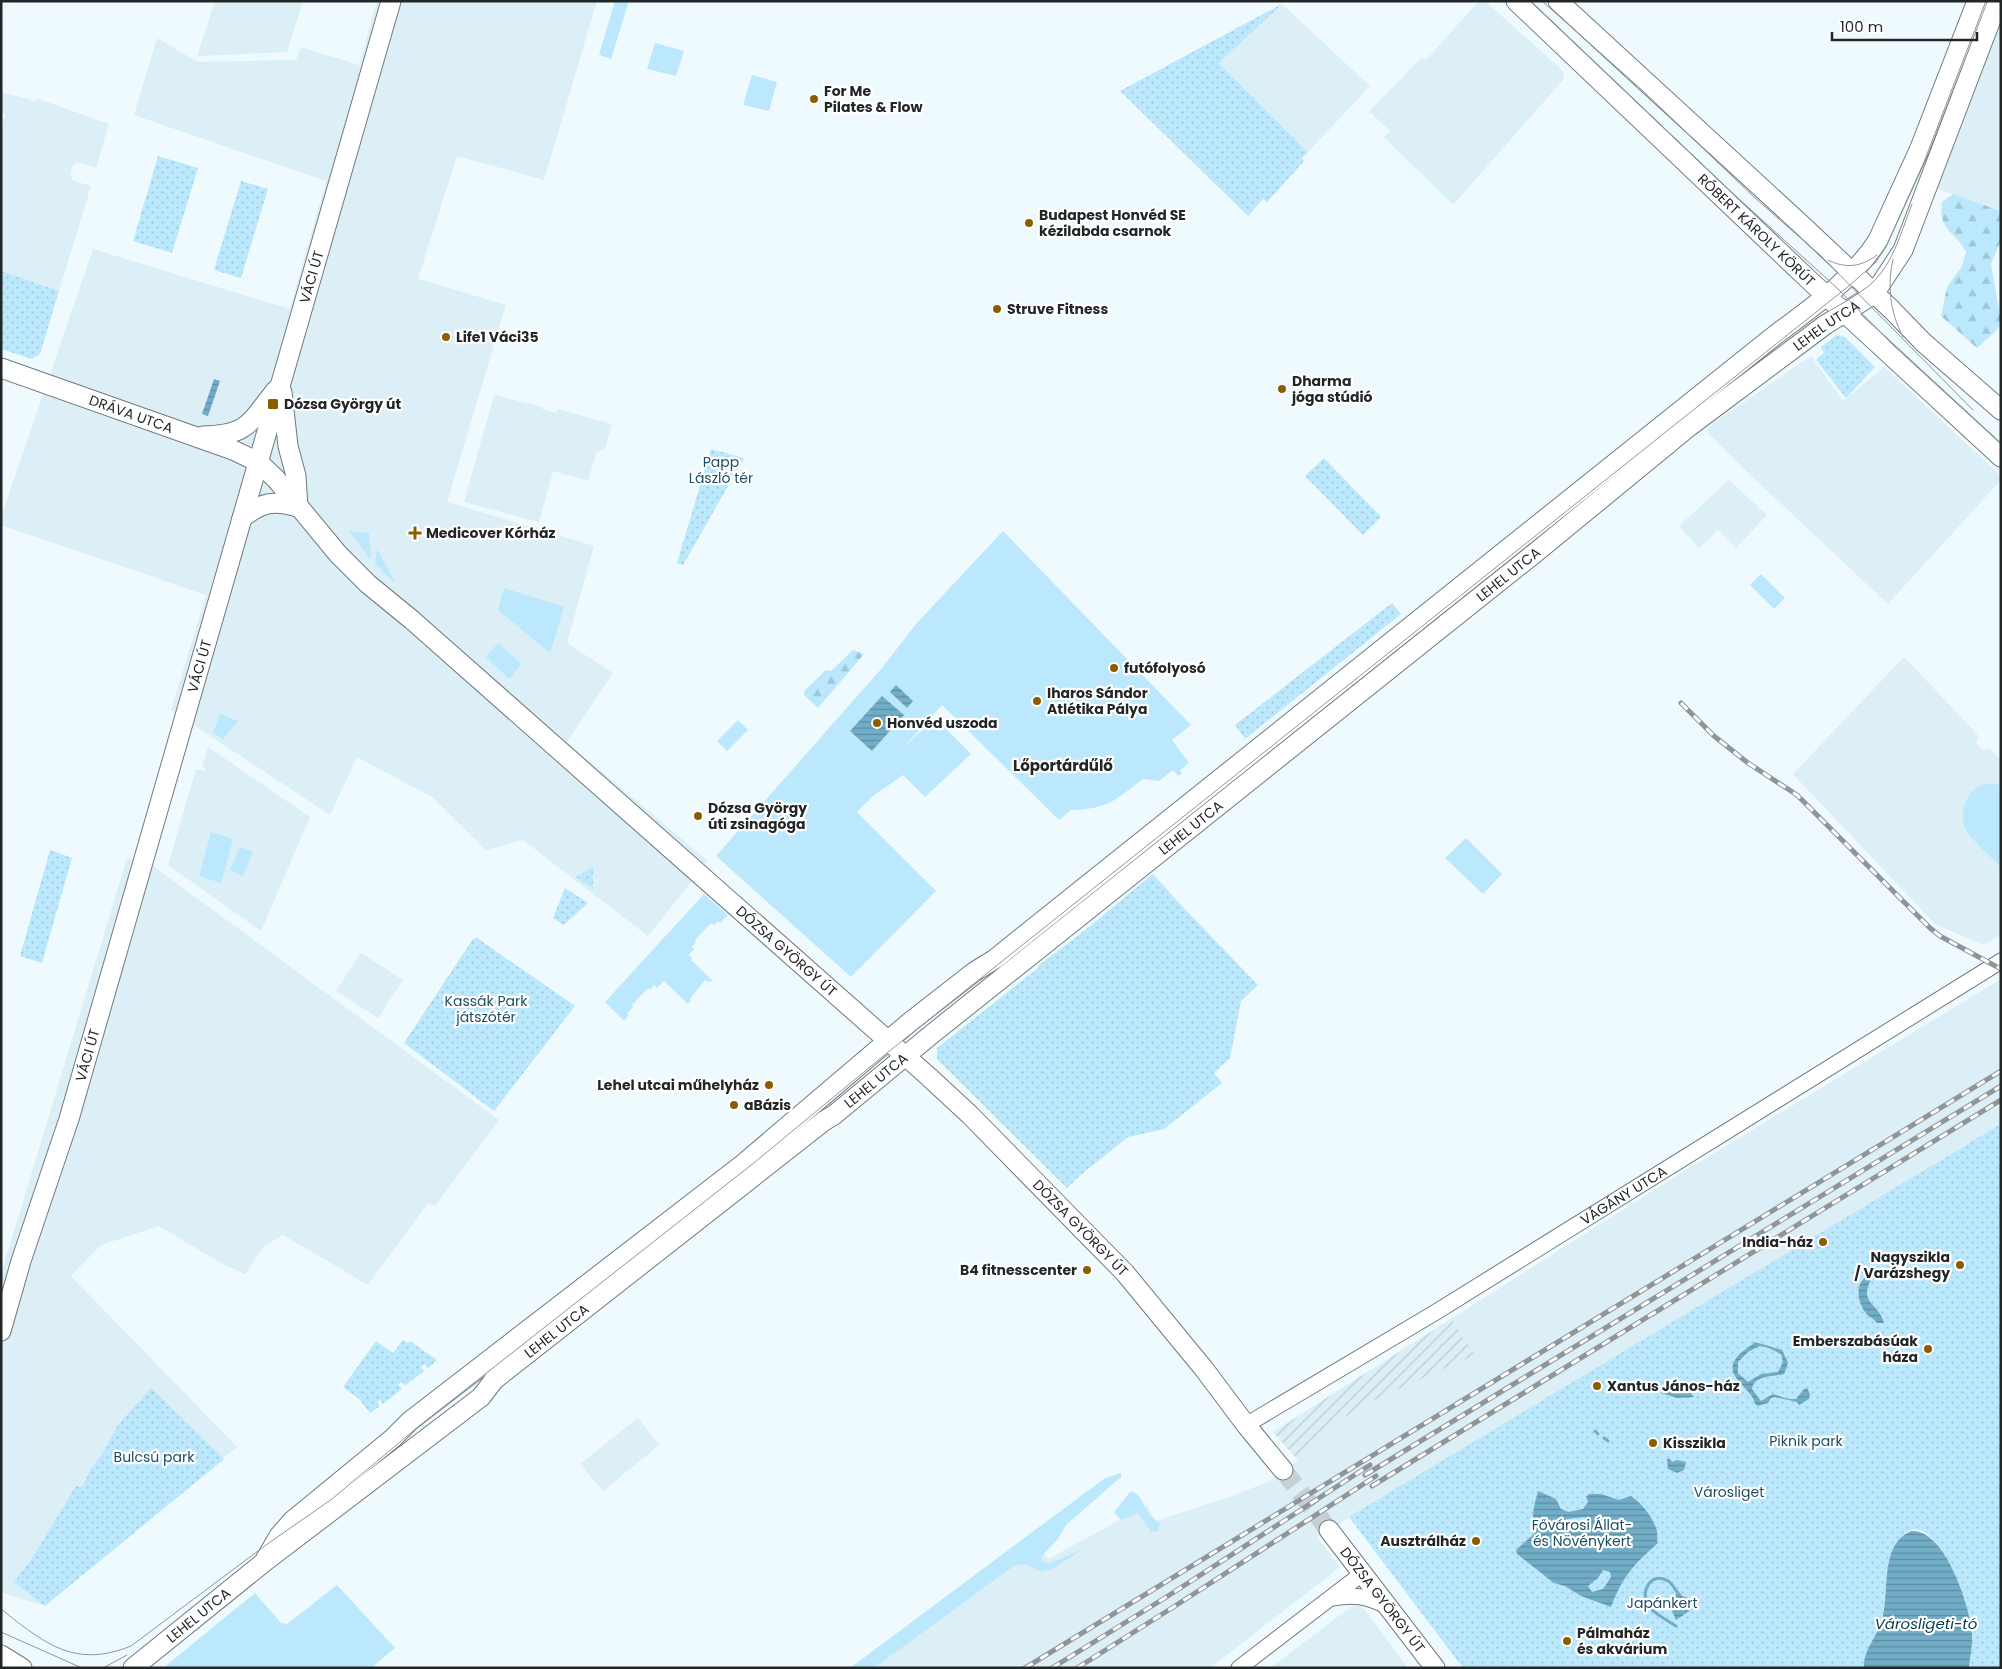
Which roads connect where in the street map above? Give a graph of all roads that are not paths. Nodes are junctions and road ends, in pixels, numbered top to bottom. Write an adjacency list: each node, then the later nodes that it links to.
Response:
1 (391, 1): 11 (main road, VÁCI ÚT)
2 (1516, 1): 8 (main road, RÓBERT KÁROLY KÖRÚT)
3 (1558, 1): 6 (main road)
4 (1977, 1): 6 (main road, LEHEL UTCA)
5 (1998, 1): 7 (main road, LEHEL UTCA)
6 (1852, 272): 7 (main road); 8 (main road, LEHEL UTCA)
7 (1874, 294): 9 (main road, LEHEL UTCA); 12 (main road)
8 (1827, 296): 9 (main road, RÓBERT KÁROLY KÖRÚT); 19 (main road, LEHEL UTCA)
9 (1844, 313): 14 (main road, RÓBERT KÁROLY KÖRÚT); 20 (main road, LEHEL UTCA)
10 (1, 368): 13 (main road, DRÁVA UTCA)
11 (281, 383): 13 (main road); 15 (main road, VÁCI ÚT); 16 (main road)
12 (2001, 410)
13 (193, 436): 15 (main road, DRÁVA UTCA)
14 (2001, 457)
15 (258, 462): 16 (main road, DÓZSA GYÖRGY ÚT); 17 (main road, VÁCI ÚT)
16 (298, 507): 17 (main road); 19 (main road, DÓZSA GYÖRGY ÚT)
17 (242, 518): 21 (main road, VÁCI ÚT)
18 (2001, 961): 22 (street, VÁGÁNY UTCA)
19 (889, 1042): 20 (main road, DÓZSA GYÖRGY ÚT); 25 (main road, LEHEL UTCA)
20 (906, 1056): 22 (main road, DÓZSA GYÖRGY ÚT); 25 (main road, LEHEL UTCA)
21 (1, 1331)
22 (1246, 1425): 23 (main road, DÓZSA GYÖRGY ÚT)
23 (1283, 1470)
24 (1329, 1530): 26 (main road, DÓZSA GYÖRGY ÚT)
25 (263, 1563): 31 (main road, LEHEL UTCA)
26 (1363, 1573): 27 (street); 28 (main road, DÓZSA GYÖRGY ÚT)
27 (1331, 1598): 28 (street); 32 (street)
28 (1389, 1607): 33 (main road, DÓZSA GYÖRGY ÚT)
29 (1, 1655): 30 (main road)
30 (22, 1668)
31 (133, 1668)
32 (1239, 1668)
33 (1435, 1668)

